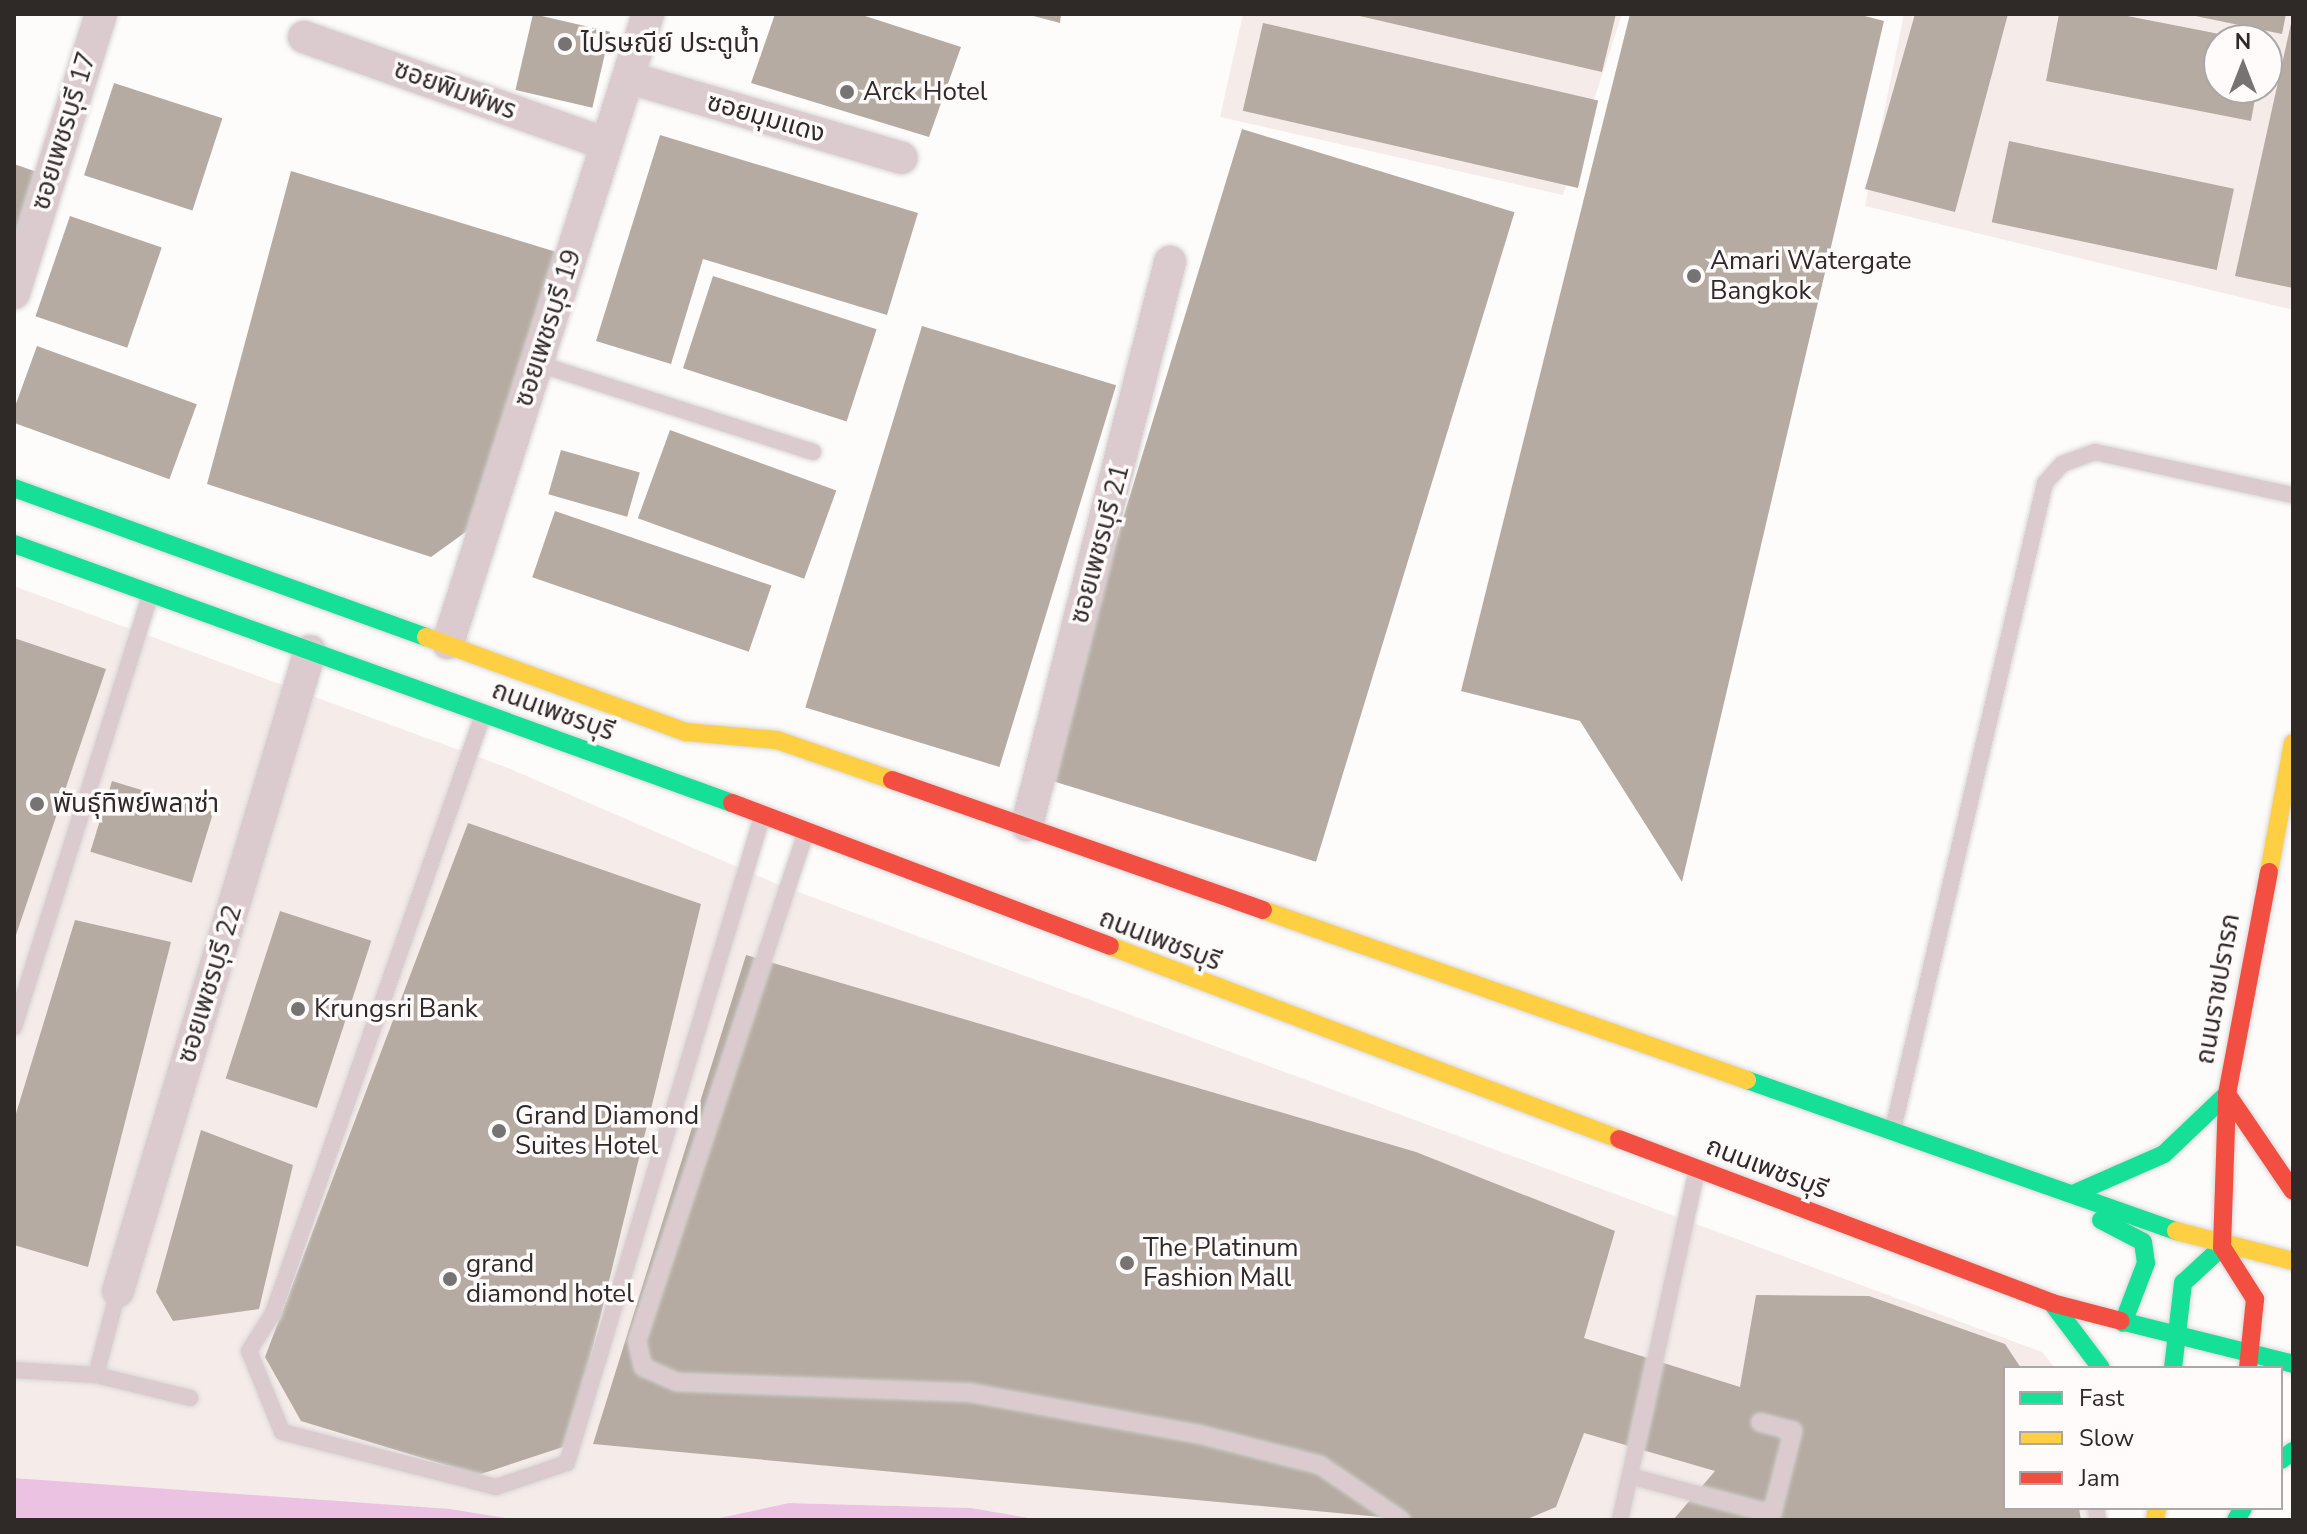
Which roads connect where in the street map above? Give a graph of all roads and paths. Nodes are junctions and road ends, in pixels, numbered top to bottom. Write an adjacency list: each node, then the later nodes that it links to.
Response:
1 (101, 14): 8 (street, ซอยเพชรบุรี 17)
2 (648, 14): 4 (street, ซอยเพชรบุรี 19)
3 (304, 37): 5 (street, ซอยพิมพ์พร)
4 (630, 78): 5 (street, ซอยเพชรบุรี 19); 6 (street, ซอยมุมแดง)
5 (606, 144): 9 (street, ซอยเพชรบุรี 19)
6 (901, 158)
7 (1170, 262): 20 (street, ซอยเพชรบุรี 21)
8 (14, 293)
9 (536, 363): 10 (lane); 15 (street, ซอยเพชรบุรี 19)
10 (813, 452)
11 (14, 488): 15 (main road, ถนนเพชรบุรี)
12 (2293, 495): 25 (lane)
13 (14, 544): 14 (main road, ถนนเพชรบุรี)
14 (151, 593): 16 (main road, ถนนเพชรบุรี); 22 (lane)
15 (448, 643): 20 (main road, ถนนเพชรบุรี)
16 (306, 664): 17 (main road, ถนนเพชรบุรี); 31 (street, ซอยเพชรบุรี 22)
17 (483, 713): 19 (main road, ถนนเพชรบุรี); 19 (lane)
18 (2293, 743): 23 (main road, ถนนราชปรารภ)
19 (763, 814): 21 (main road, ถนนเพชรบุรี)
20 (1027, 825): 24 (main road, ถนนเพชรบุรี)
21 (806, 832): 26 (main road, ถนนเพชรบุรี); 44 (lane)
22 (14, 1027)
23 (2227, 1094): 27 (main road); 28 (main road); 29 (main road, ถนนราชปรารภ)
24 (1871, 1122): 25 (main road, ถนนเพชรบุรี); 33 (main road)
25 (1893, 1130): 28 (main road, ถนนเพชรบุรี)
26 (1698, 1169): 32 (main road, ถนนเพชรบุรี); 43 (lane)
27 (2293, 1191)
28 (2073, 1194): 29 (main road, ถนนเพชรบุรี)
29 (2222, 1247): 30 (main road, ถนนเพชรบุรี); 34 (main road); 35 (main road)
30 (2293, 1261)
31 (118, 1291): 40 (lane)
32 (2052, 1303): 33 (main road, ถนนเพชรบุรี); 37 (main road)
33 (2123, 1323): 34 (main road, ถนนเพชรบุรี)
34 (2177, 1338): 35 (main road, ถนนเพชรบุรี); 38 (main road)
35 (2249, 1362): 36 (main road, ถนนเพชรบุรี)
36 (2293, 1364)
37 (2099, 1366)
38 (2173, 1366)
39 (14, 1370): 40 (lane)
40 (96, 1375): 41 (lane)
41 (190, 1398)
42 (1760, 1422): 43 (lane)
43 (1630, 1476): 45 (lane)
44 (1401, 1520)
45 (1620, 1520)

